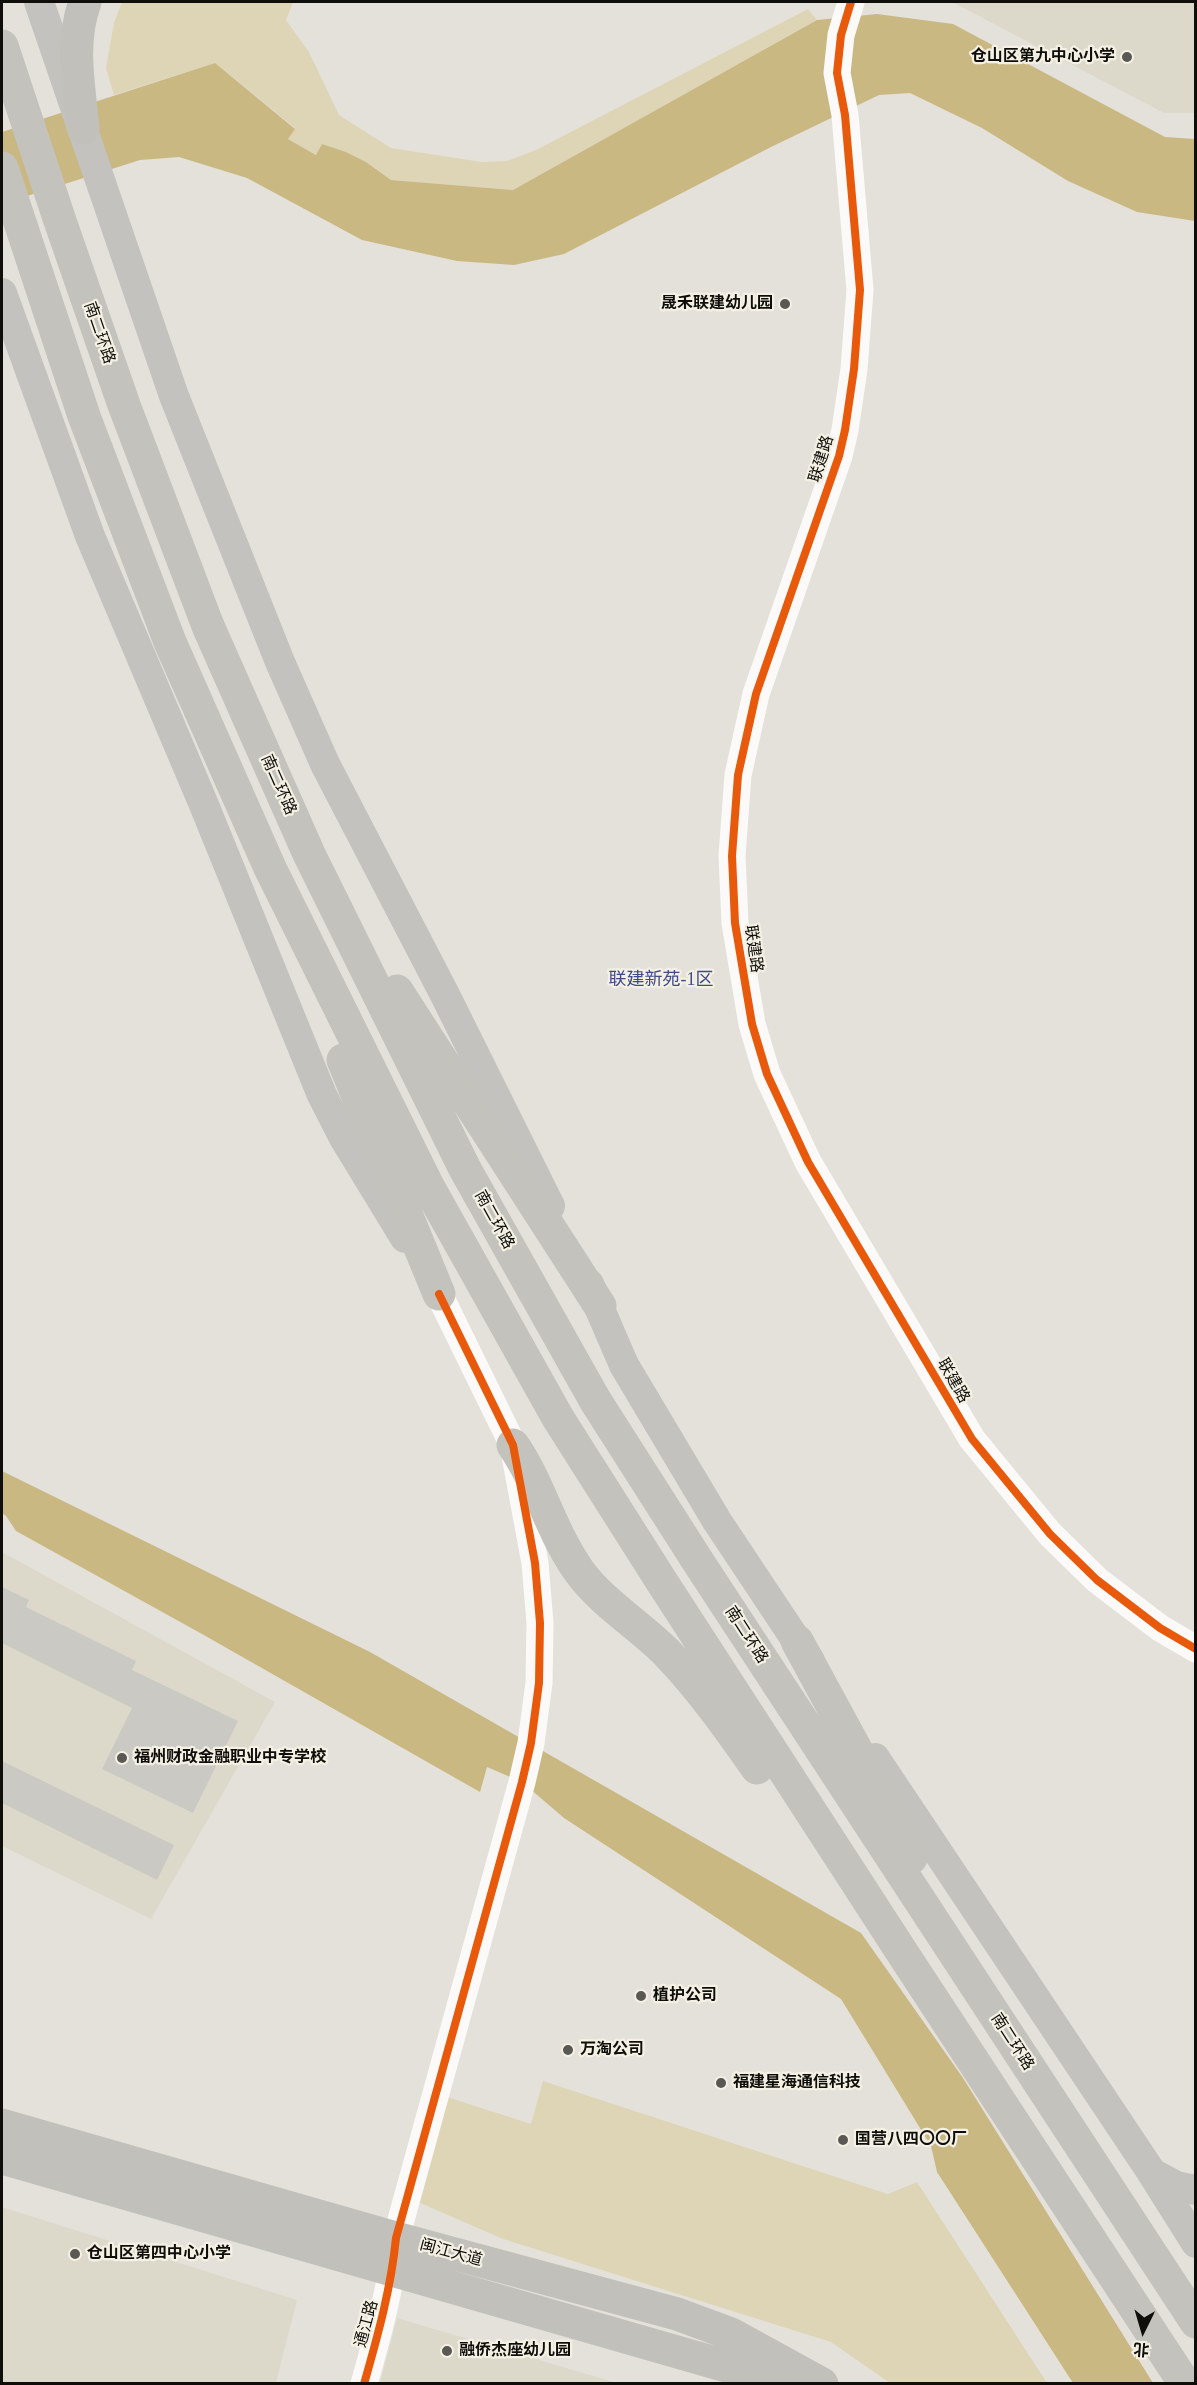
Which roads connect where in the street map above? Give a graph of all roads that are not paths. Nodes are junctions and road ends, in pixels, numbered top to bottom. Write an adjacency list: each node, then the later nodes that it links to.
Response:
1 (39, 2): 5 (main road)
2 (85, 2): 5 (main road)
3 (848, 8): 14 (street, 联建路)
4 (2, 46): 8 (highway, 南二环路)
5 (83, 128): 11 (main road)
6 (2, 168): 9 (highway)
7 (2, 293): 10 (main road)
8 (309, 854): 11 (highway); 15 (highway, 南二环路)
9 (270, 868): 10 (highway); 16 (highway)
10 (439, 1294): 12 (street, 通江路)
11 (600, 1306): 13 (main road)
12 (513, 1445): 16 (highway); 21 (street, 通江路)
13 (797, 1641): 15 (highway); 19 (main road)
14 (1196, 1649)
15 (945, 1940): 24 (highway, 南二环路)
16 (907, 1960): 28 (highway)
17 (2, 2125): 21 (main road, 闽江大道)
18 (2, 2158): 23 (main road, 闽江大道)
19 (1152, 2173): 20 (main road); 22 (main road)
20 (1196, 2190)
21 (396, 2238): 23 (street, 通江路); 27 (main road, 闽江大道)
22 (1196, 2243)
23 (393, 2270): 25 (street, 通江路); 26 (main road, 闽江大道)
24 (1187, 2309)
25 (364, 2384)
26 (777, 2384)
27 (822, 2384)
28 (1185, 2384)

